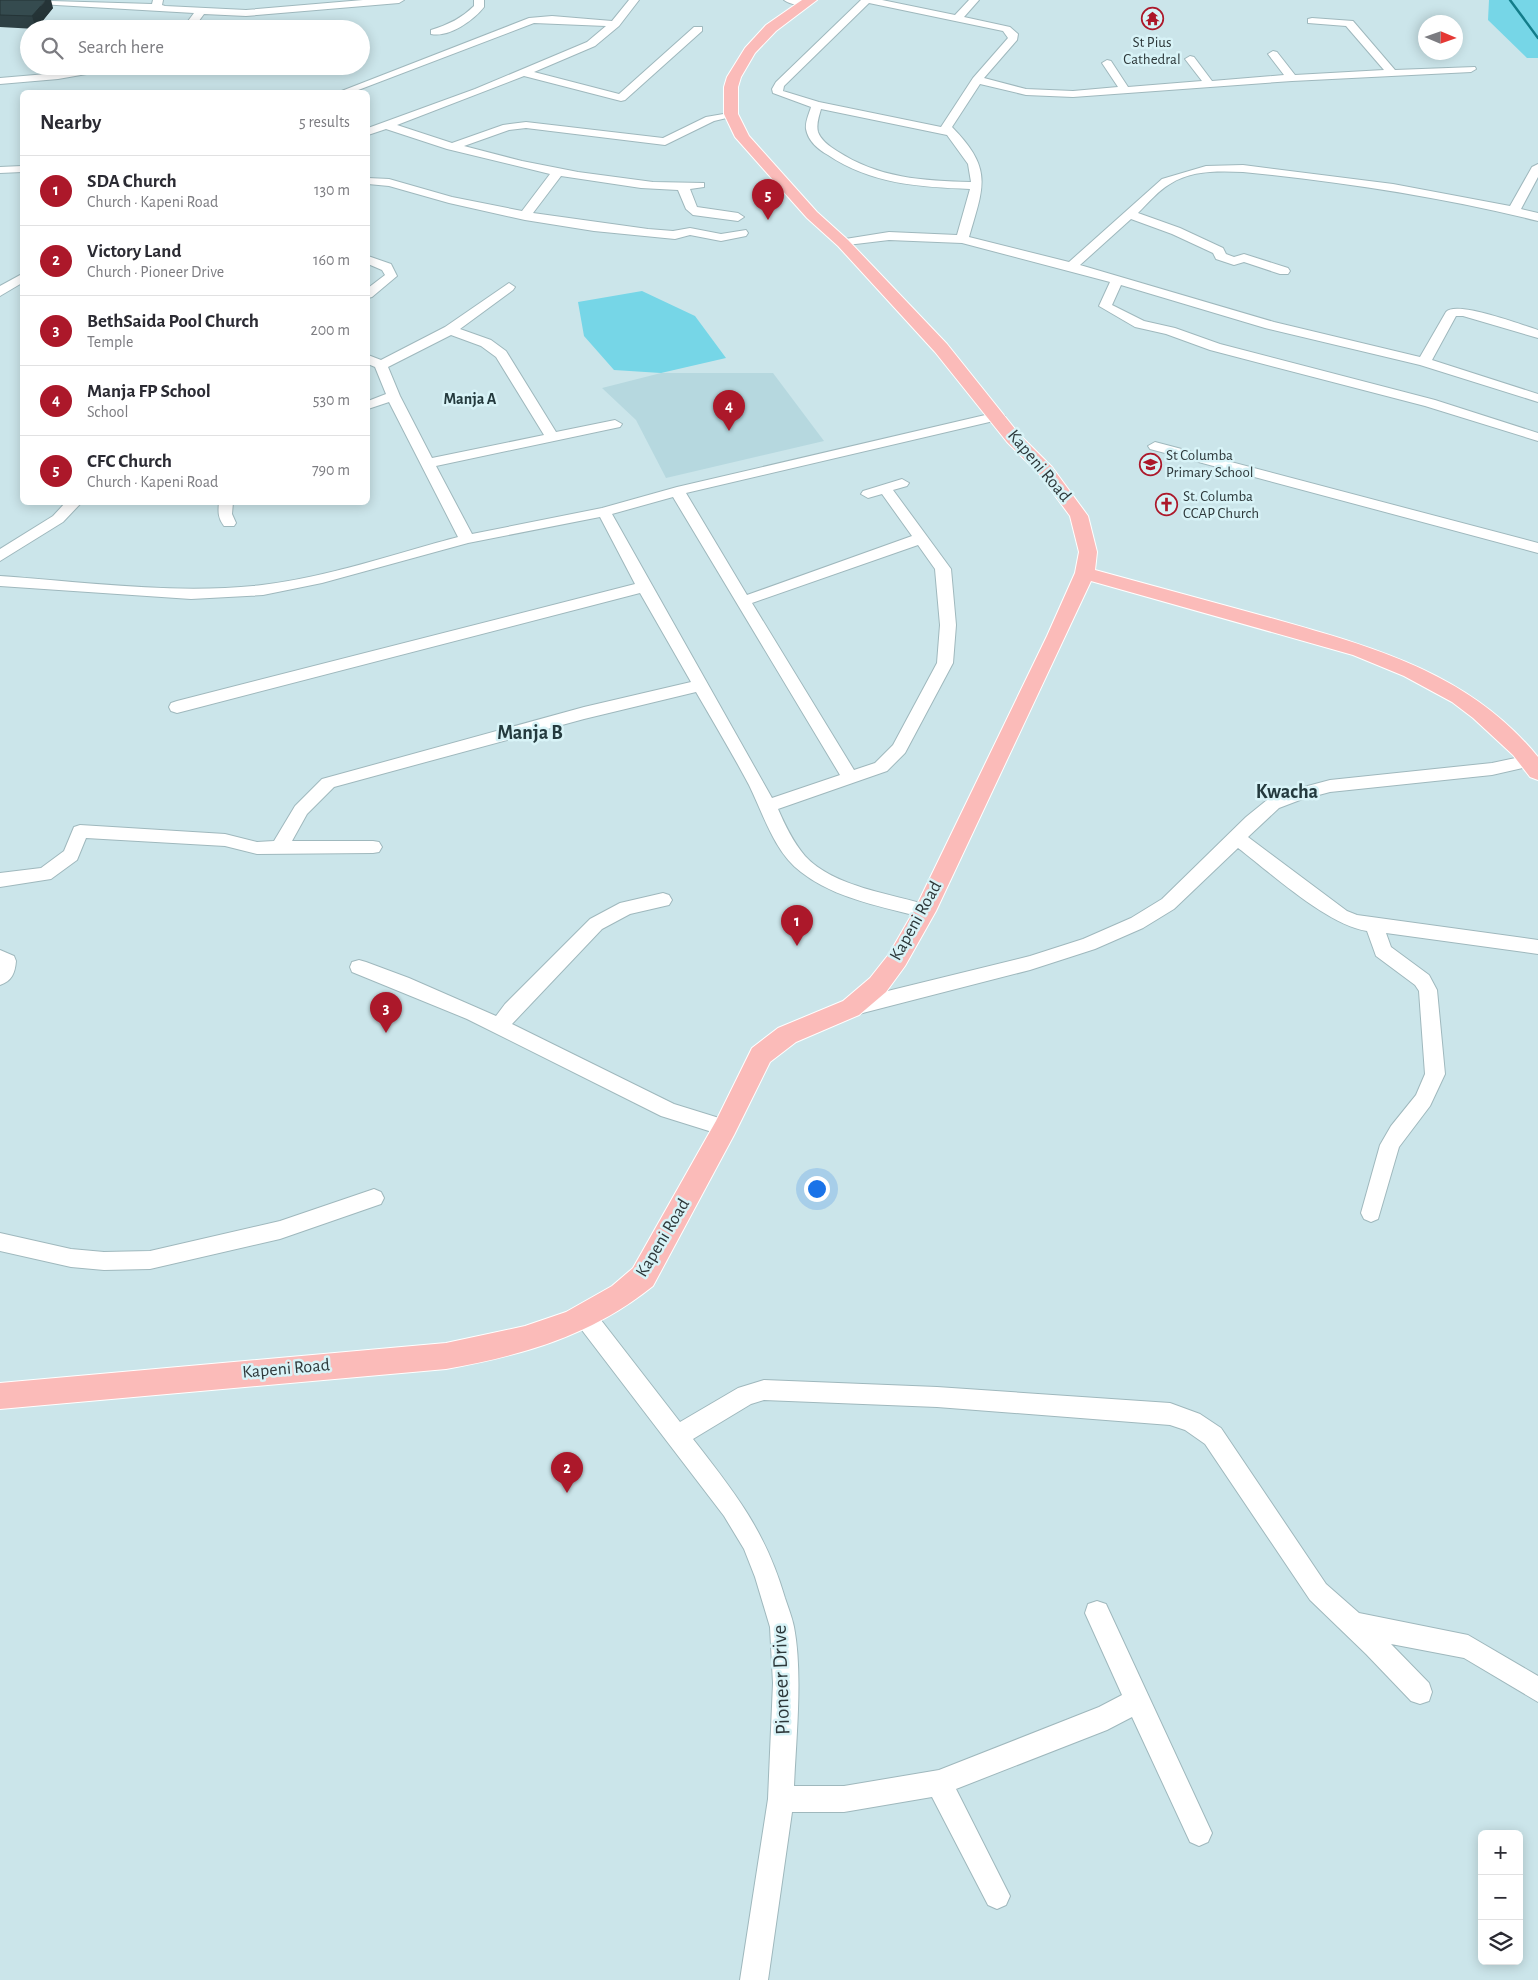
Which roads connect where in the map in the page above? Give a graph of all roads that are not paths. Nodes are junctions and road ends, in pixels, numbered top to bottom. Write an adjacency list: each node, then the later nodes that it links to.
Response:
1 (22, 0): 9 (street)
2 (399, 0): 10 (street)
3 (479, 0): 16 (street)
4 (634, 0): 14 (street)
5 (789, 0): 8 (street)
6 (867, 0): 11 (street); 30 (street)
7 (974, 0): 11 (street)
8 (809, 1): 31 (main road, Kapeni Road)
9 (157, 3): 10 (street)
10 (200, 12): 12 (street)
11 (957, 19): 25 (street)
12 (194, 20)
13 (1312, 21): 21 (street)
14 (616, 24): 22 (street); 28 (street)
15 (698, 29): 22 (street)
16 (435, 32)
17 (1273, 54): 24 (street)
18 (1190, 59): 27 (street)
19 (1107, 63): 29 (street)
20 (1472, 69): 21 (street)
21 (1391, 72): 24 (street)
22 (524, 73): 32 (street)
23 (64, 75): 26 (street)
24 (1292, 78): 27 (street)
25 (977, 80): 29 (street); 34 (street)
26 (0, 81)
27 (1210, 85): 29 (street)
28 (349, 90)
29 (1126, 91)
30 (817, 105): 34 (street); 42 (street)
31 (731, 114): 35 (street); 51 (main road, Kapeni Road)
32 (385, 125): 33 (street); 35 (street)
33 (370, 131)
34 (951, 132): 42 (street)
35 (450, 147): 39 (street)
36 (1538, 167): 44 (street)
37 (20, 169): 38 (street)
38 (0, 170)
39 (557, 173): 43 (street); 46 (street)
40 (370, 182): 46 (street)
41 (700, 185): 43 (street)
42 (975, 186): 50 (street)
43 (683, 187): 47 (street)
44 (1514, 210): 45 (street); 48 (street)
45 (1130, 214): 53 (street); 54 (street)
46 (525, 216): 49 (street)
47 (738, 217)
48 (1538, 217)
49 (742, 233)
50 (962, 239): 51 (street); 53 (street)
51 (843, 243): 68 (main road, Kapeni Road)
52 (370, 261): 59 (street)
53 (1070, 266): 56 (street)
54 (1284, 271)
55 (20, 279): 58 (street)
56 (1117, 280): 63 (street); 70 (street)
57 (509, 287): 60 (street)
58 (0, 292)
59 (370, 292)
60 (450, 330): 64 (street); 71 (street)
61 (1538, 334): 63 (street)
62 (370, 360): 64 (street)
63 (1424, 362): 66 (street)
64 (381, 364): 65 (street)
65 (393, 396): 67 (street); 73 (street)
66 (1538, 398)
67 (370, 404)
68 (998, 416): 76 (street); 86 (main road, Kapeni Road)
69 (615, 424): 71 (street)
70 (1538, 437)
71 (553, 438): 73 (street)
72 (1155, 446): 84 (street)
73 (429, 463): 82 (street)
74 (902, 483): 75 (street)
75 (885, 489): 77 (street); 83 (street)
76 (677, 491): 80 (street); 89 (street)
77 (868, 494)
78 (72, 505): 85 (street)
79 (226, 505): 81 (street)
80 (604, 512): 82 (street); 88 (street)
81 (229, 523)
82 (467, 539): 87 (street)
83 (919, 539): 89 (street); 93 (street)
84 (1538, 548)
85 (0, 556)
86 (1085, 573): 92 (main road); 100 (main road, Kapeni Road)
87 (0, 580)
88 (643, 586): 90 (street); 91 (street)
89 (744, 602): 93 (street)
90 (702, 685): 94 (street); 97 (street)
91 (177, 707)
92 (1534, 767): 95 (street)
93 (850, 778): 94 (street)
94 (769, 806): 100 (street)
95 (1237, 838): 101 (street); 106 (street)
96 (373, 847): 97 (street)
97 (279, 848): 98 (street)
98 (0, 880)
99 (664, 900): 107 (street)
100 (925, 911): 106 (main road, Kapeni Road)
101 (1374, 926): 102 (street); 110 (street)
102 (1538, 947)
103 (0, 957): 105 (street)
104 (359, 967): 107 (street)
105 (0, 978)
106 (851, 1008): 108 (main road, Kapeni Road)
107 (499, 1027): 108 (street)
108 (725, 1128): 112 (main road, Kapeni Road)
109 (374, 1198): 111 (street)
110 (1371, 1213)
111 (0, 1242)
112 (586, 1318): 113 (main road, Kapeni Road); 114 (street, Pioneer Drive)
113 (0, 1396)
114 (678, 1435): 116 (street); 121 (street, Pioneer Drive)
115 (1098, 1613): 119 (street)
116 (1352, 1624): 117 (street); 118 (street)
117 (1538, 1690)
118 (1420, 1692)
119 (1138, 1700): 120 (street); 122 (street)
120 (939, 1783): 121 (street); 123 (street)
121 (781, 1799): 124 (street, Pioneer Drive)
122 (1199, 1833)
123 (997, 1896)
124 (754, 1980)

